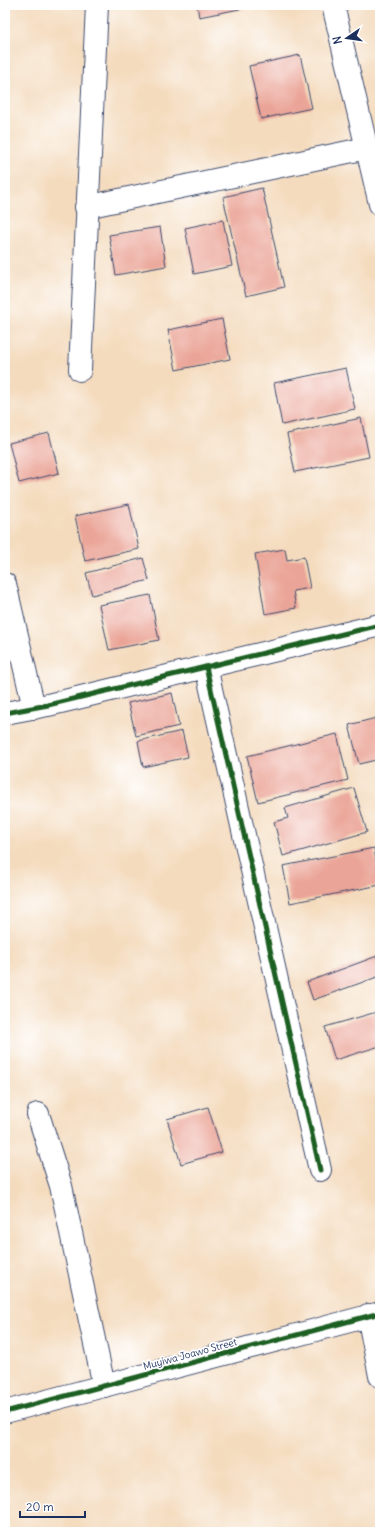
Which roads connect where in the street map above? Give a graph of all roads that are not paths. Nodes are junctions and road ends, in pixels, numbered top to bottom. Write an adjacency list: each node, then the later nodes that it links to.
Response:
1 (97, 5): 5 (street)
2 (333, 5): 3 (street)
3 (367, 148): 4 (street); 5 (street)
4 (380, 204)
5 (86, 206): 6 (street)
6 (80, 370)
7 (5, 584): 10 (street)
8 (380, 625): 9 (street)
9 (206, 667): 10 (street); 13 (street)
10 (34, 708): 11 (street)
11 (5, 713)
12 (38, 1114): 16 (street)
13 (320, 1170)
14 (374, 1314): 15 (street); 16 (street, Muyiwa Joawo Street)
15 (380, 1376)
16 (104, 1386): 17 (street, Muyiwa Joawo Street)
17 (5, 1412)

